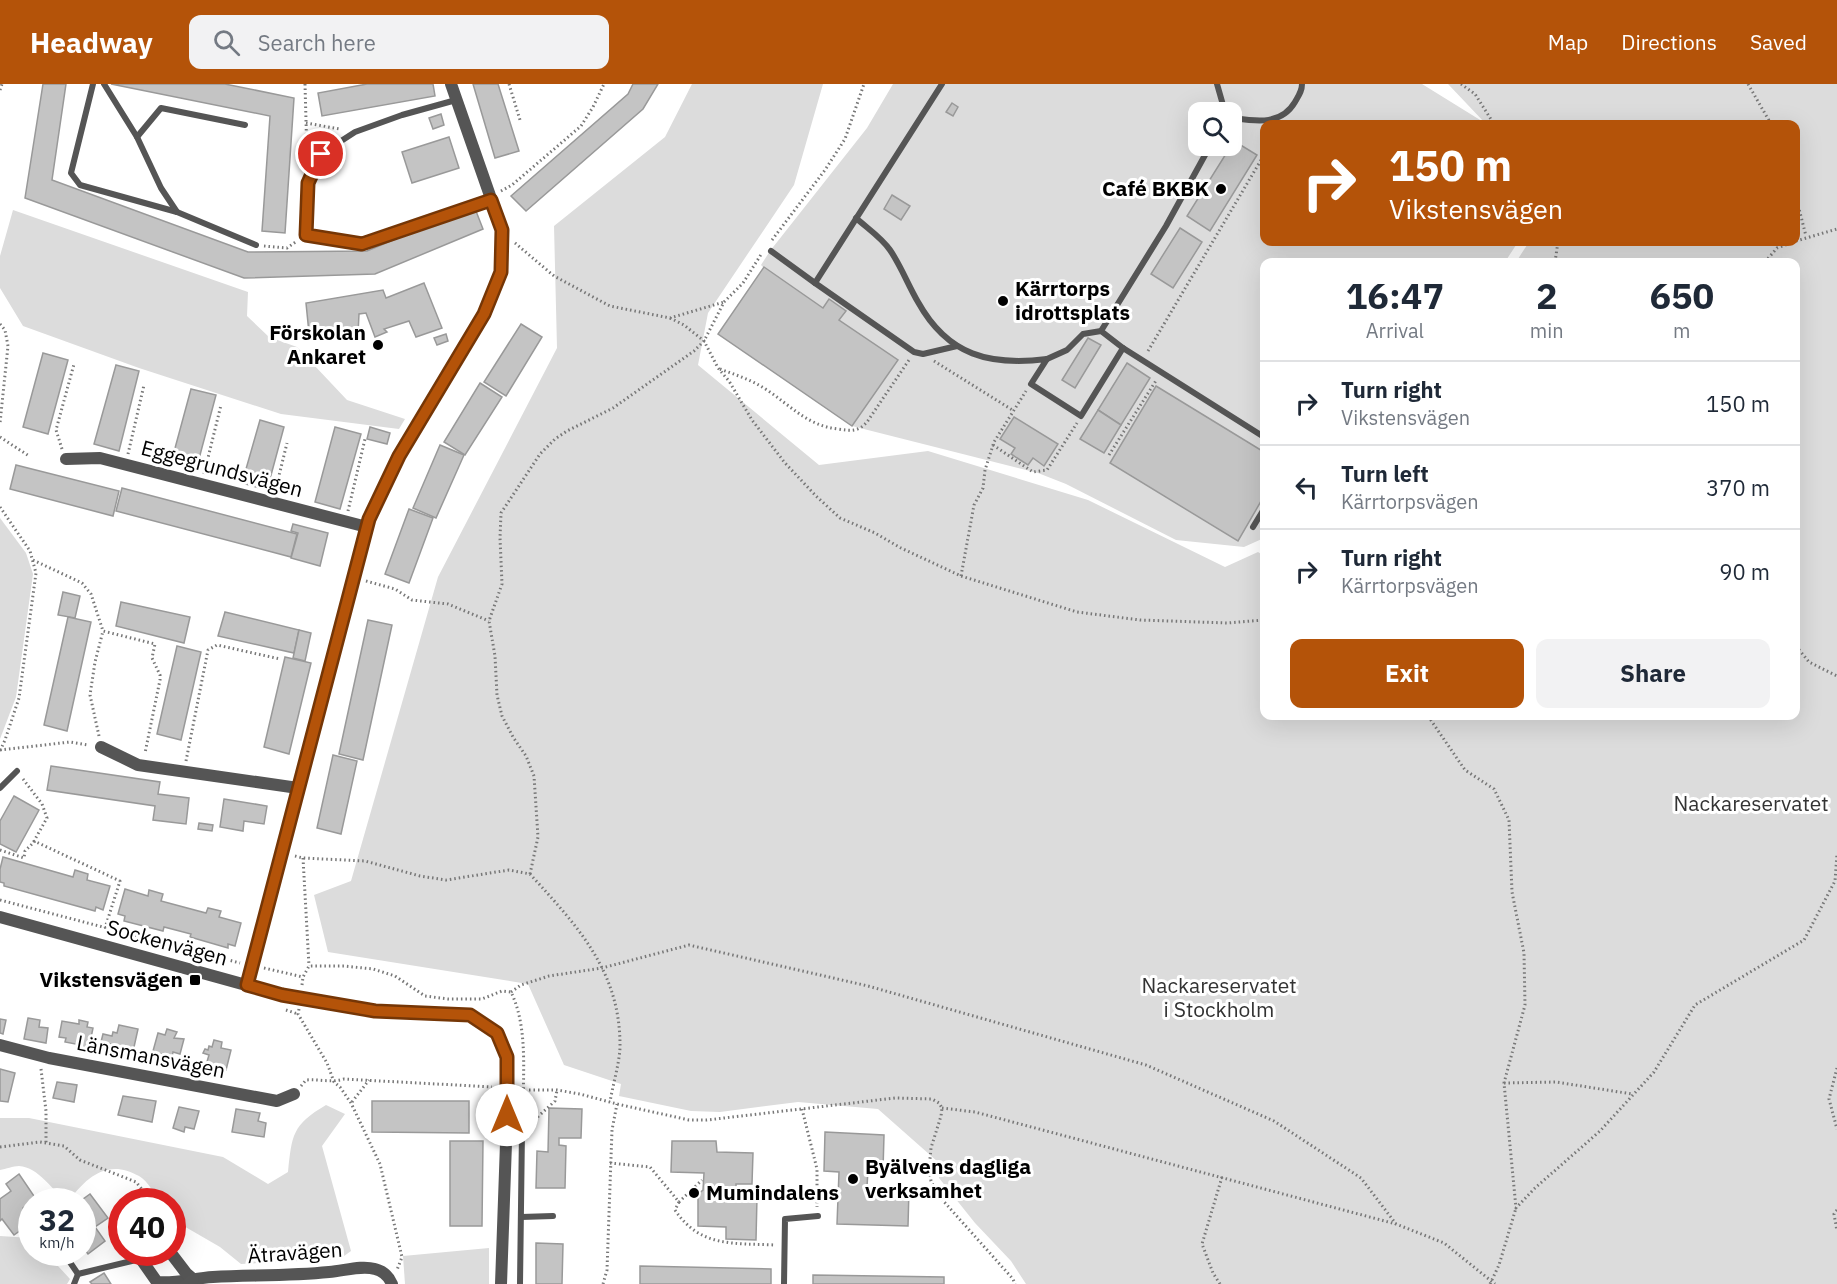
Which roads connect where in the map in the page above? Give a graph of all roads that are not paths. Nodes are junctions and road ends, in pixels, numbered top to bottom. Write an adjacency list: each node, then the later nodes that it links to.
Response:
1 (93, 84): 16 (lane)
2 (104, 84): 13 (lane)
3 (451, 84): 7 (street)
4 (942, 84): 17 (lane)
5 (1217, 84): 8 (lane)
6 (1302, 84): 10 (lane)
7 (456, 100): 15 (street); 15 (lane)
8 (1222, 102)
9 (1242, 119): 11 (lane)
10 (1275, 120)
11 (1260, 121)
12 (245, 125): 13 (lane)
13 (137, 137): 16 (lane)
14 (1204, 156): 21 (lane)
15 (491, 200): 28 (street)
16 (177, 213): 18 (lane)
17 (856, 218): 20 (lane); 22 (lane)
18 (256, 245)
19 (771, 251): 20 (lane)
20 (815, 283): 22 (lane)
21 (1101, 331): 23 (lane); 24 (lane)
22 (957, 346): 24 (lane)
23 (1123, 348): 24 (lane); 25 (lane)
24 (1047, 359)
25 (1260, 434)
26 (66, 459): 28 (street, Eggegrundsvägen)
27 (1260, 516): 29 (lane)
28 (367, 527): 33 (street)
29 (1253, 527)
30 (101, 747): 33 (street)
31 (17, 771): 32 (lane)
32 (0, 788)
33 (298, 788): 35 (street)
34 (0, 917): 35 (street, Sockenvägen)
35 (247, 985): 38 (street, Sockenvägen)
36 (0, 1045): 37 (street, Länsmansvägen)
37 (294, 1094)
38 (507, 1115): 41 (lane); 50 (street, Sockenvägen)
39 (553, 1216): 41 (lane)
40 (818, 1216): 52 (lane)
41 (521, 1217): 51 (lane)
42 (108, 1265): 46 (lane)
43 (73, 1266): 46 (lane)
44 (145, 1266): 47 (street, Ätravägen)
45 (181, 1266): 47 (street)
46 (78, 1274): 49 (lane)
47 (193, 1279): 48 (street, Ätravägen)
48 (391, 1281)
49 (74, 1284)
50 (501, 1284)
51 (520, 1284)
52 (784, 1284)

